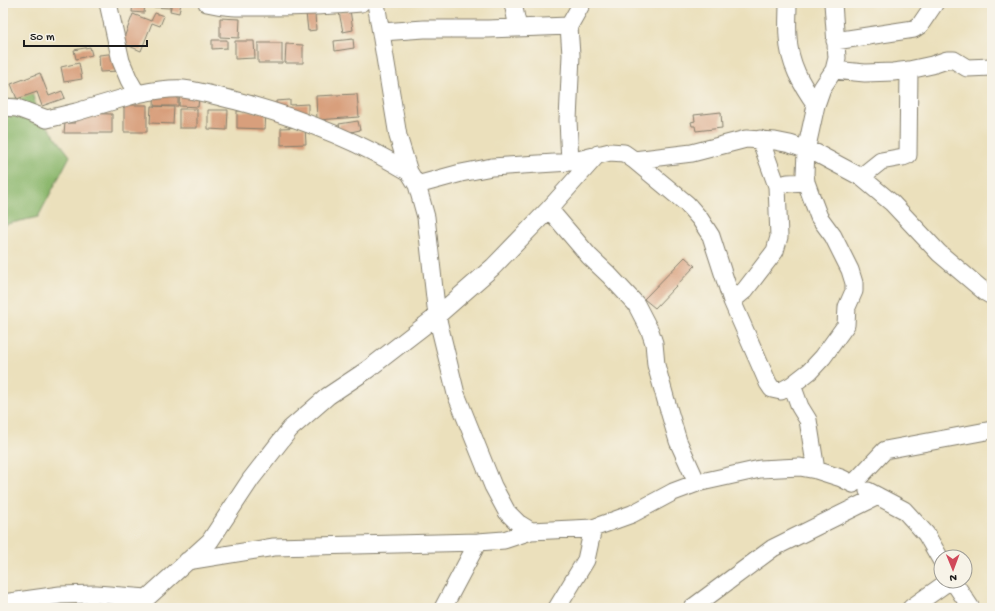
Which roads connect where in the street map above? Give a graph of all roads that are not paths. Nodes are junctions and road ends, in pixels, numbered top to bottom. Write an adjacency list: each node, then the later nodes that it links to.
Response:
1 (108, 3): 18 (street)
2 (207, 3): 10 (street)
3 (361, 3): 10 (street)
4 (376, 3): 13 (street)
5 (513, 3): 12 (street)
6 (582, 3): 11 (street)
7 (788, 3): 19 (street)
8 (833, 3): 14 (street)
9 (935, 3): 14 (street)
10 (286, 5)
11 (569, 26): 12 (street); 25 (street)
12 (518, 28): 13 (street)
13 (382, 32): 27 (street)
14 (835, 41): 16 (street)
15 (992, 67): 17 (street)
16 (834, 70): 17 (street); 19 (street)
17 (909, 70): 26 (street)
18 (137, 94): 20 (street); 27 (street)
19 (816, 105): 22 (street)
20 (3, 107)
21 (760, 140): 22 (street); 24 (street); 29 (street)
22 (806, 151): 26 (street); 28 (street)
23 (598, 154): 24 (street); 25 (street); 30 (street)
24 (634, 160): 32 (street)
25 (570, 162): 27 (street)
26 (861, 177): 31 (street)
27 (413, 178): 33 (street)
28 (806, 182): 29 (street); 34 (street)
29 (777, 186): 32 (street)
30 (549, 209): 33 (street); 37 (street)
31 (992, 296)
32 (732, 301): 34 (street)
33 (437, 316): 41 (street); 44 (street)
34 (792, 385): 36 (street)
35 (992, 430): 38 (street)
36 (816, 470): 37 (street); 38 (street)
37 (697, 483): 40 (street)
38 (854, 484): 39 (street)
39 (878, 496): 43 (street); 51 (street)
40 (592, 528): 41 (street); 50 (street)
41 (531, 531): 42 (street)
42 (478, 542): 44 (street); 49 (street)
43 (935, 549)
44 (187, 561): 48 (street)
45 (938, 589): 52 (street)
46 (958, 589): 53 (street)
47 (3, 603): 48 (street)
48 (141, 603)
49 (443, 608)
50 (557, 608)
51 (692, 608)
52 (911, 608)
53 (971, 608)

